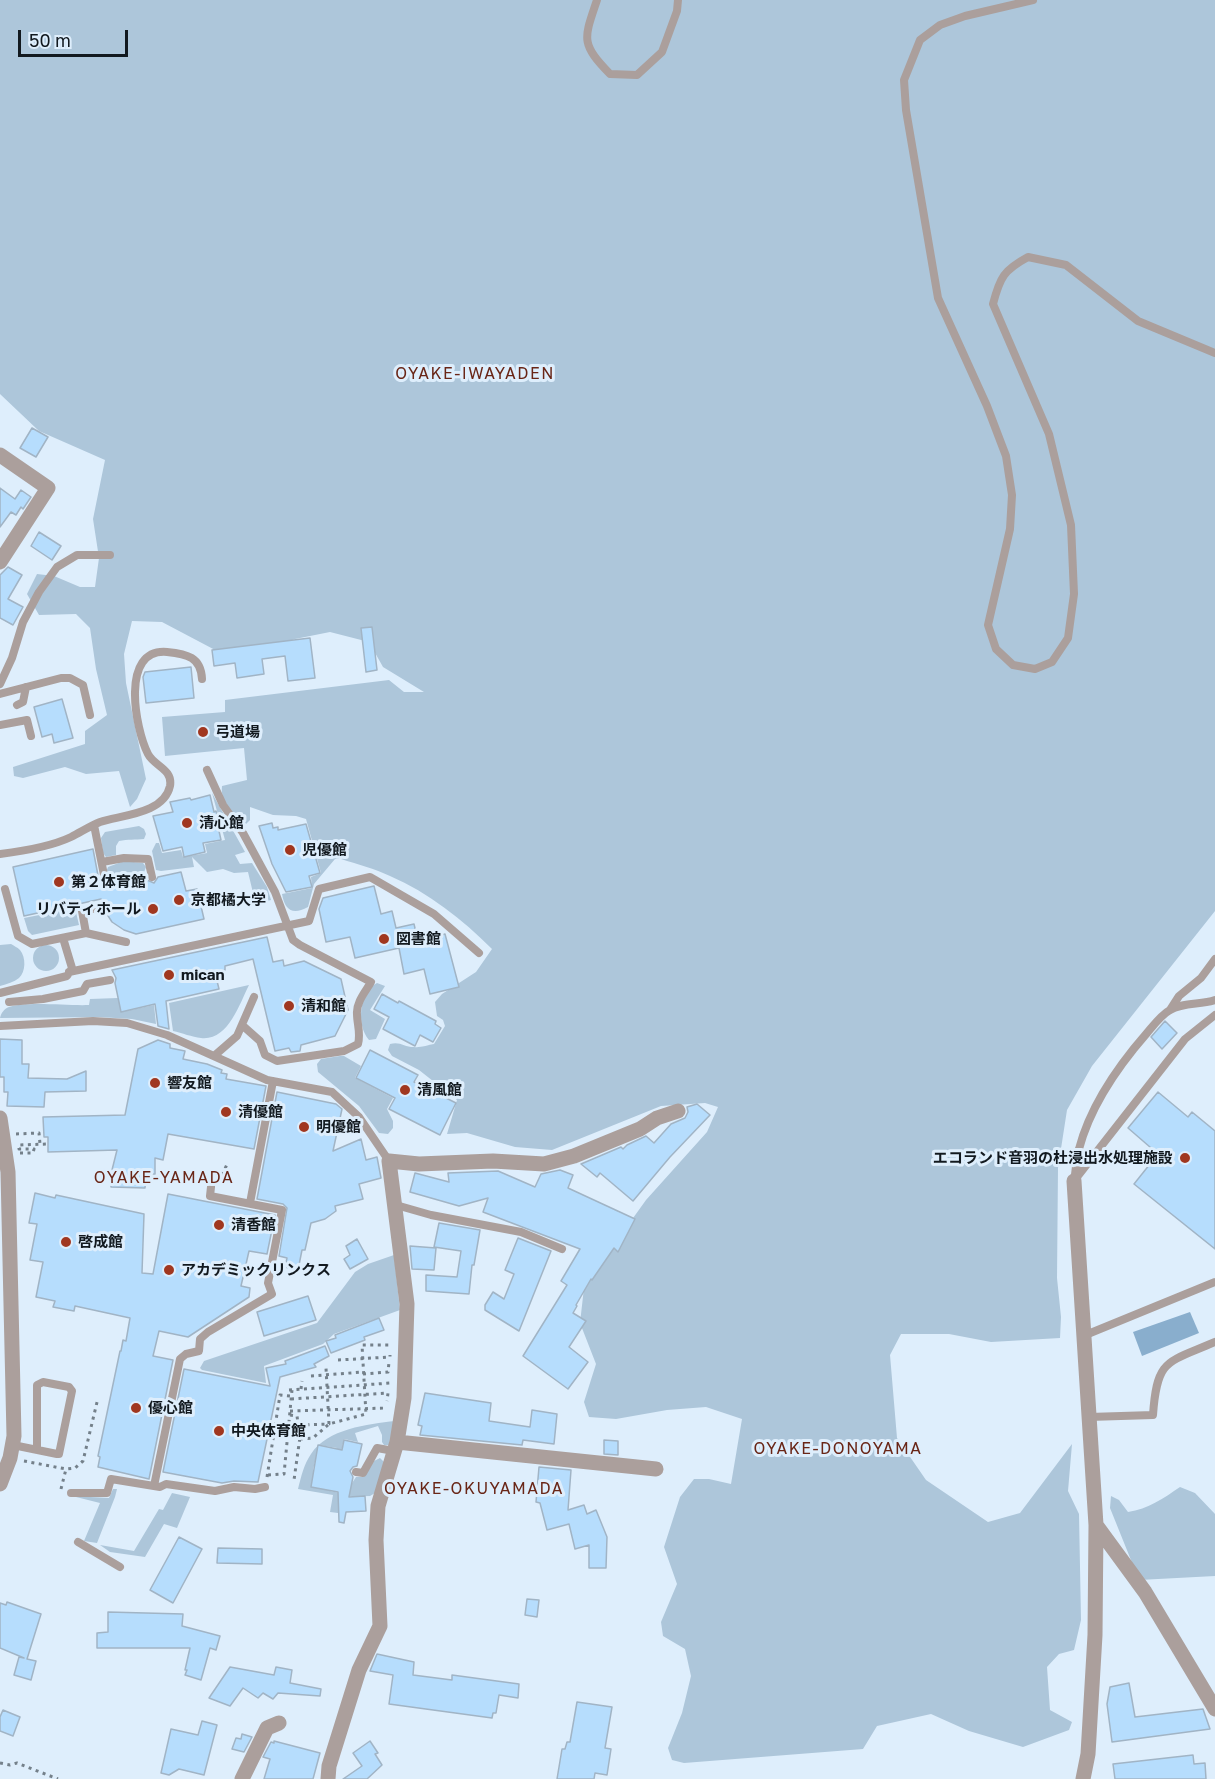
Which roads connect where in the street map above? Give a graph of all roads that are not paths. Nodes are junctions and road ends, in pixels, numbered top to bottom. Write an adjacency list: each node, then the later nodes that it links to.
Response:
1 (597, 0): 2 (lane)
2 (678, 0)
3 (1033, 0): 4 (lane)
4 (1215, 353)
5 (0, 455): 7 (street)
6 (111, 555): 9 (lane)
7 (0, 562)
8 (202, 679): 17 (lane)
9 (0, 684)
10 (26, 687): 11 (lane); 12 (lane); 13 (lane)
11 (0, 694)
12 (17, 705)
13 (90, 715)
14 (0, 725): 15 (lane)
15 (31, 736)
16 (207, 770): 24 (lane)
17 (94, 825): 18 (lane); 19 (lane)
18 (0, 854)
19 (102, 862): 20 (lane); 21 (lane)
20 (152, 877)
21 (106, 885)
22 (6, 889): 26 (lane)
23 (101, 907): 25 (lane)
24 (288, 926): 28 (lane); 30 (lane); 40 (lane)
25 (86, 933): 26 (lane); 27 (lane)
26 (63, 938): 30 (lane)
27 (126, 942)
28 (479, 953)
29 (1215, 959): 38 (lane)
30 (69, 972): 32 (lane)
31 (110, 980): 35 (lane)
32 (47, 981): 33 (lane); 35 (lane)
33 (0, 993)
34 (254, 997): 40 (lane)
35 (51, 998): 37 (lane)
36 (1215, 1000): 38 (lane)
37 (9, 1002)
38 (1170, 1010): 48 (lane)
39 (1215, 1015): 48 (lane)
40 (243, 1024): 42 (lane)
41 (0, 1026): 42 (lane)
42 (214, 1056): 43 (lane)
43 (273, 1081): 46 (lane); 50 (lane)
44 (678, 1111): 46 (street)
45 (0, 1118): 47 (street)
46 (389, 1161): 51 (street)
47 (4, 1171): 58 (street)
48 (1074, 1181): 54 (street)
49 (211, 1187): 50 (lane)
50 (250, 1203): 65 (lane)
51 (396, 1205): 52 (lane); 59 (street)
52 (562, 1250)
53 (1215, 1282): 54 (lane)
54 (1083, 1336): 56 (street)
55 (1215, 1342): 56 (lane)
56 (1089, 1417): 68 (street)
57 (379, 1439): 60 (lane)
58 (13, 1445): 61 (lane); 64 (street)
59 (396, 1447): 60 (lane); 62 (street); 74 (street)
60 (376, 1448): 63 (lane)
61 (37, 1450): 61 (lane)
62 (656, 1469)
63 (356, 1472)
64 (0, 1484)
65 (154, 1486): 66 (lane); 67 (lane)
66 (265, 1487)
67 (71, 1493)
68 (1096, 1525): 71 (street); 75 (street)
69 (78, 1542): 70 (lane)
70 (120, 1567)
71 (1215, 1709)
72 (279, 1723): 73 (street)
73 (242, 1779)
74 (328, 1779)
75 (1083, 1779)

